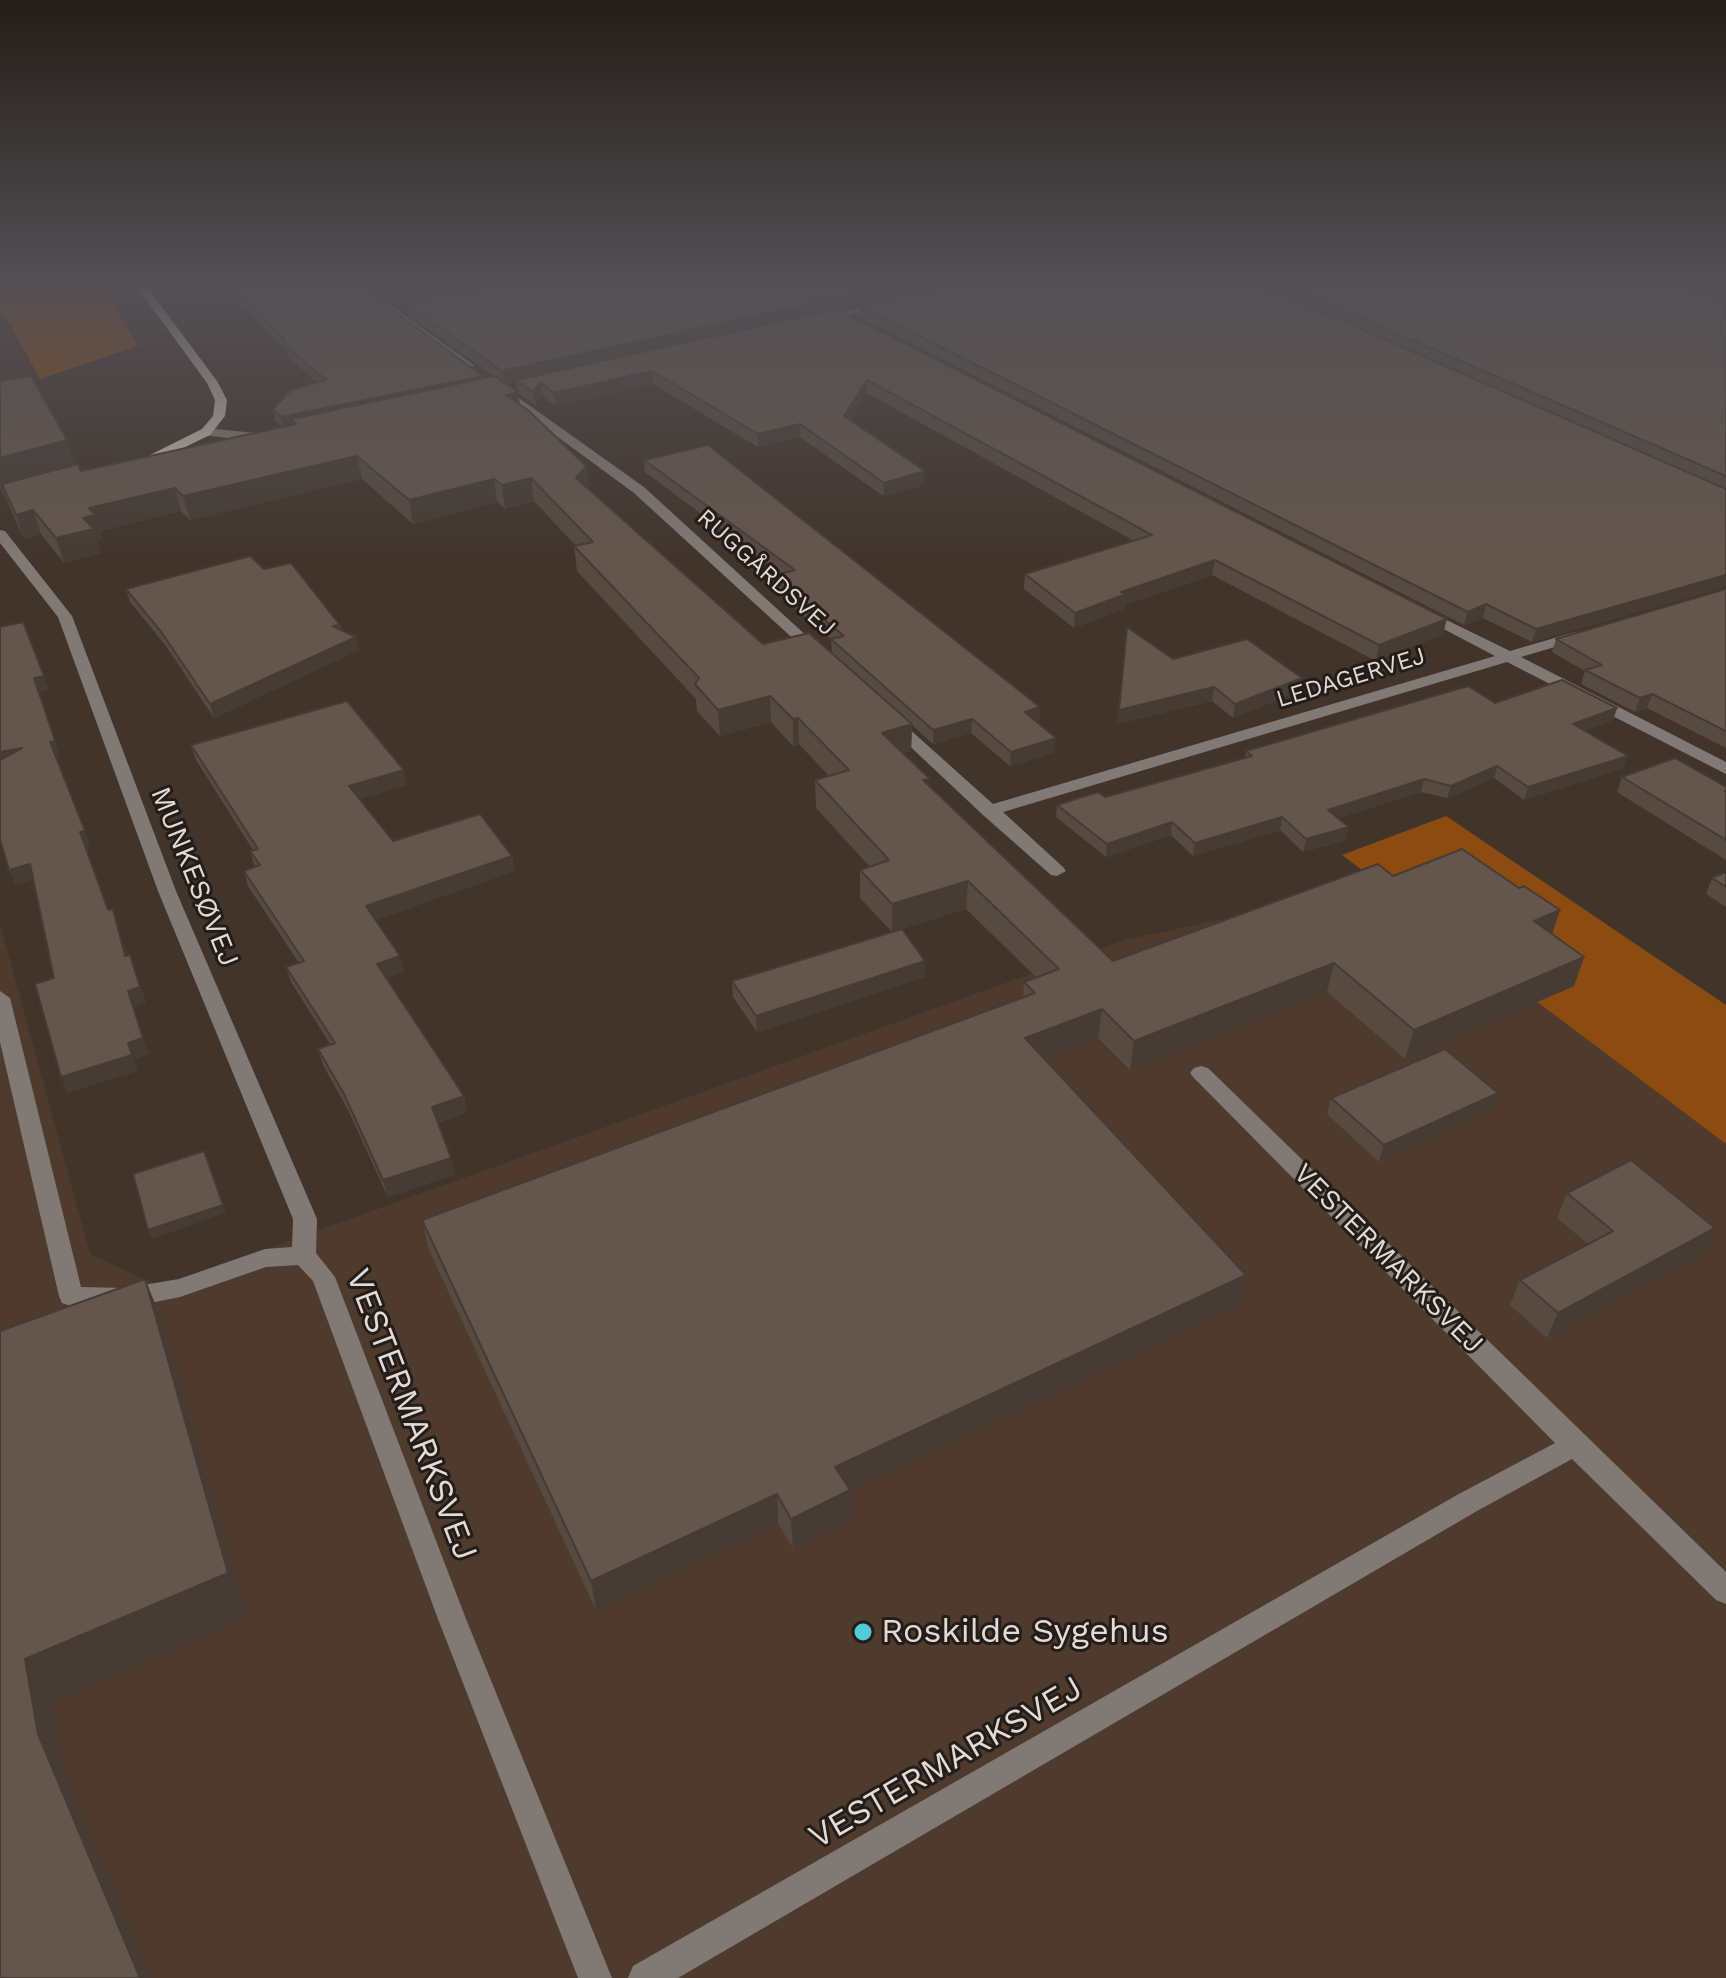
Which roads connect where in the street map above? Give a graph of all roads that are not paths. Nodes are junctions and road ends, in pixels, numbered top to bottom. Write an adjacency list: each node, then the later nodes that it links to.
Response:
1 (207, 375): 3 (main road)
2 (521, 385): 10 (street, RUGGÅRDSVEJ)
3 (206, 432): 4 (street); 5 (main road)
4 (281, 437)
5 (135, 467)
6 (0, 534): 17 (street, MUNKESØVEJ)
7 (1410, 605): 9 (street)
8 (1593, 632): 9 (street, LEDAGERVEJ)
9 (1510, 656): 12 (street); 13 (street, LEDAGERVEJ)
10 (826, 661)
11 (884, 715): 13 (street)
12 (1726, 769)
13 (989, 811): 14 (street)
14 (1057, 871)
15 (0, 998): 17 (street, VESTERMARKSVEJ)
16 (1201, 1073): 18 (street, VESTERMARKSVEJ)
17 (304, 1255): 20 (street, VESTERMARKSVEJ)
18 (1575, 1445): 19 (street, VESTERMARKSVEJ); 21 (street, VESTERMARKSVEJ)
19 (1726, 1591)
20 (595, 1978)
21 (645, 1978)

